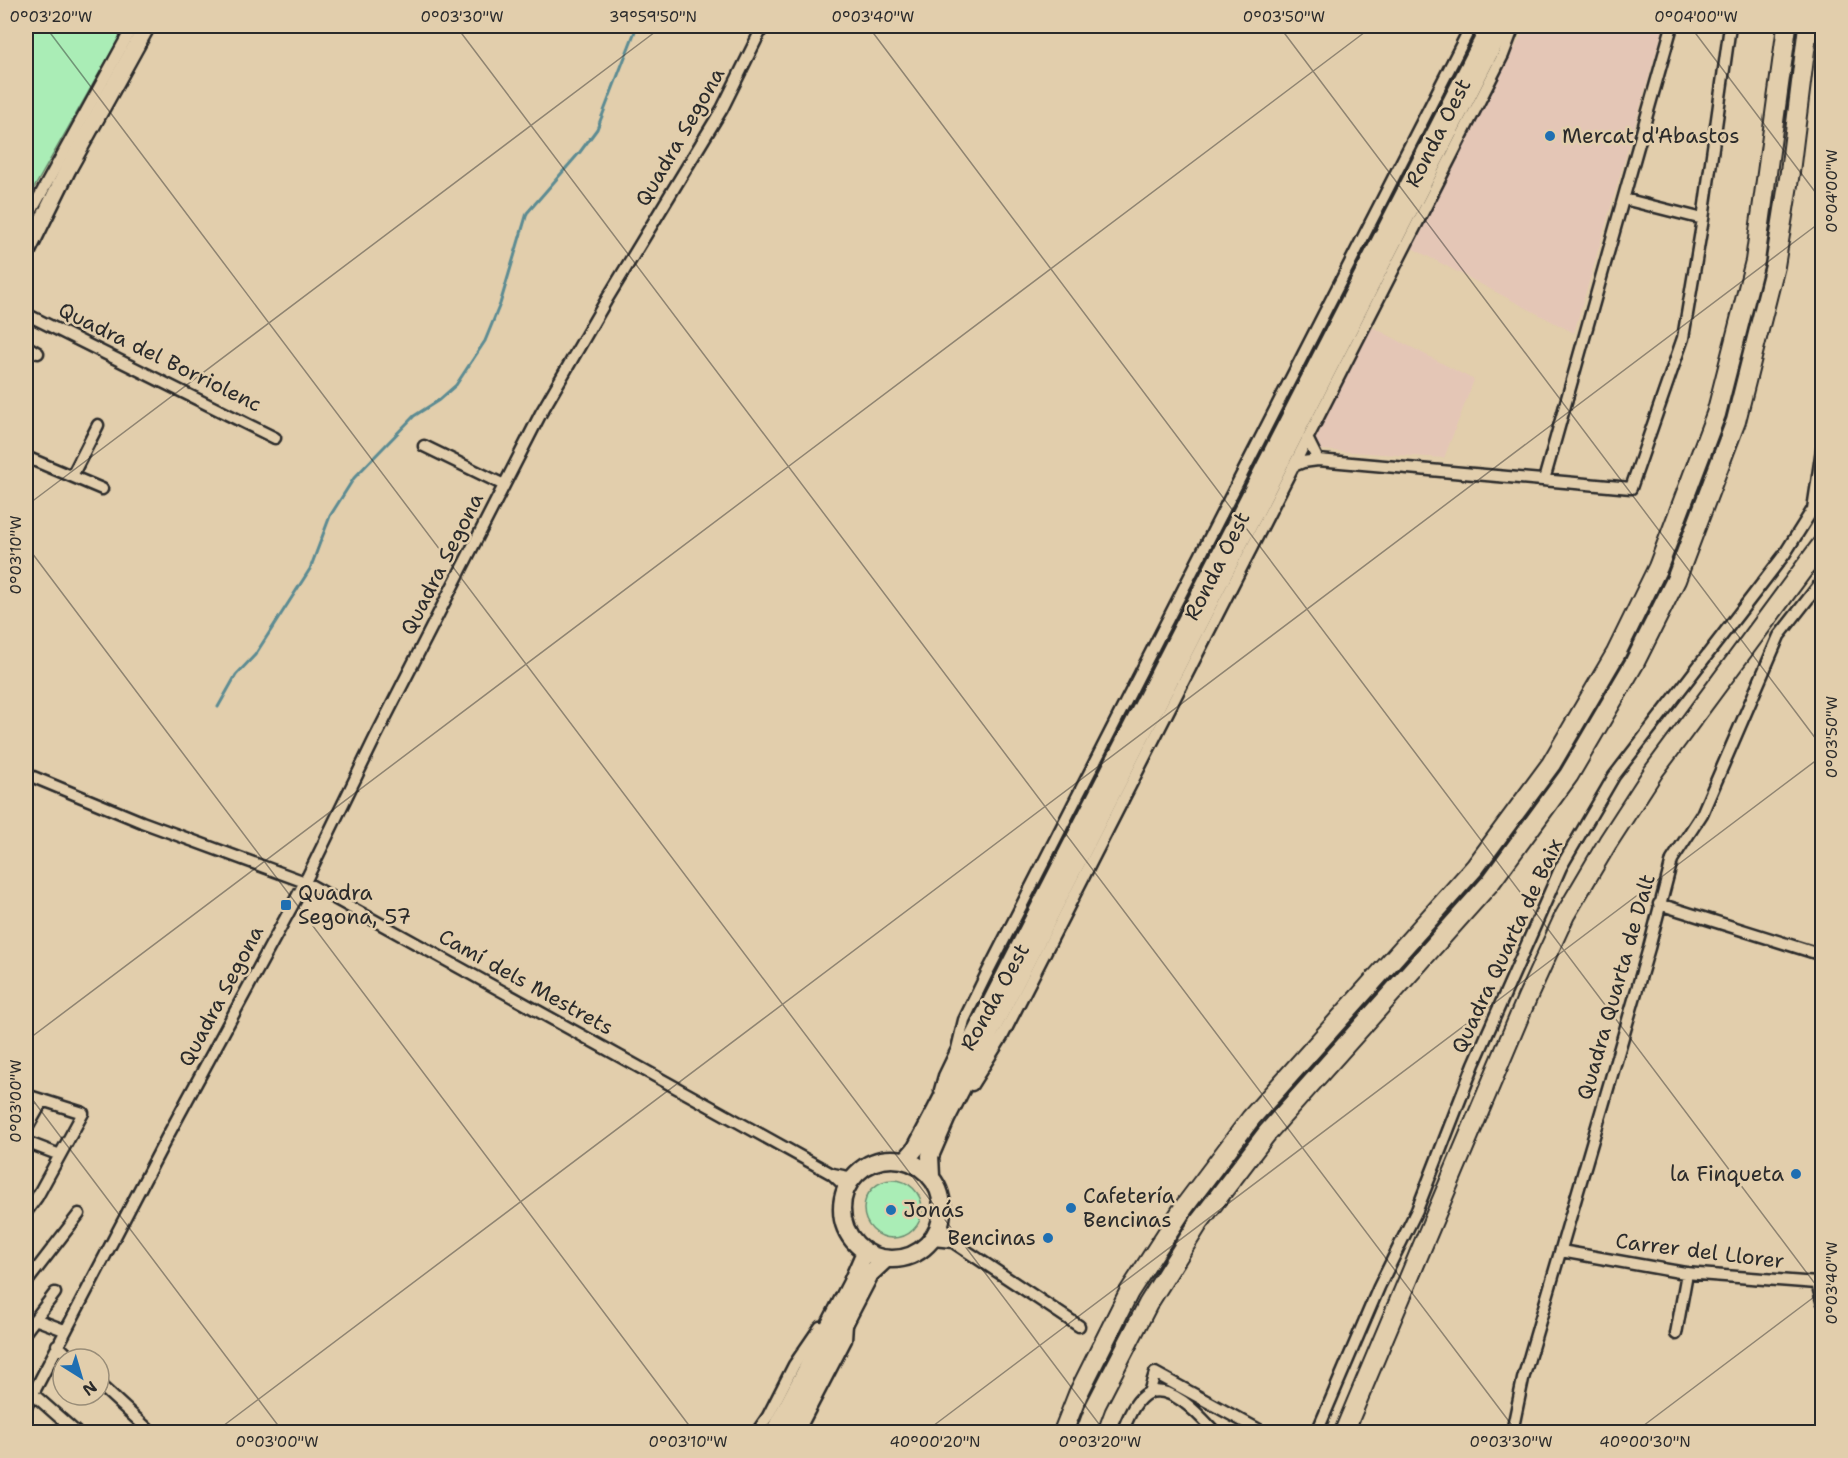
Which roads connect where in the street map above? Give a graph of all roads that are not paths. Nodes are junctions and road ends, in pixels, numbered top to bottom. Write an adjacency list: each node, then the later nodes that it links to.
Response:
1 (134, 26): 14 (street)
2 (147, 26): 15 (street)
3 (763, 26): 29 (street, Quadra Segona)
4 (1471, 26): 39 (street, Ronda Oest)
5 (1490, 26): 39 (main road, Ronda Oest)
6 (1503, 26): 39 (main road, Ronda Oest)
7 (1514, 26): 21 (street, Ronda Oest)
8 (1672, 26): 12 (street)
9 (1730, 26): 13 (street)
10 (1787, 26): 73 (highway)
11 (1808, 26): 74 (highway)
12 (1624, 199): 13 (street); 28 (street)
13 (1703, 219): 28 (street)
14 (26, 221)
15 (26, 254)
16 (26, 314): 20 (street, Quadra del Borriolenc)
17 (26, 346): 18 (street)
18 (38, 353)
19 (98, 425): 27 (street)
20 (275, 438)
21 (1307, 438): 25 (street); 26 (street, Ronda Oest)
22 (424, 446): 29 (street, Quadra Segona)
23 (1822, 449): 78 (street, Quadra Quarta de Baix)
24 (26, 457): 27 (street)
25 (1318, 460): 26 (street); 28 (street)
26 (1293, 466): 39 (street, Ronda Oest)
27 (72, 476): 30 (street)
28 (1544, 480)
29 (504, 485): 34 (street, Quadra Segona)
30 (102, 489)
31 (1822, 544): 79 (highway)
32 (1822, 581): 35 (street, Quadra Quarta de Dalt)
33 (26, 774): 34 (street, Camí dels Mestrets)
34 (305, 882): 45 (street, Camí dels Mestrets); 59 (street, Quadra Segona)
35 (1659, 904): 36 (street); 49 (street, Quadra Quarta de Dalt)
36 (1822, 955)
37 (26, 1095): 38 (street)
38 (43, 1100): 40 (street); 42 (street)
39 (940, 1116): 43 (main road, Ronda Oest); 44 (main road, Ronda Oest)
40 (26, 1130)
41 (26, 1142): 42 (street)
42 (60, 1155): 46 (street)
43 (905, 1161): 44 (main road); 45 (main road)
44 (931, 1176): 48 (main road)
45 (850, 1183): 50 (main road)
46 (26, 1212)
47 (79, 1214): 53 (street)
48 (936, 1233): 51 (main road); 58 (street)
49 (1561, 1251): 52 (street, Carrer del Llorer); 80 (street, Quadra Quarta de Dalt)
50 (865, 1252): 51 (main road); 56 (main road)
51 (886, 1259): 56 (main road)
52 (1687, 1274): 55 (street, Carrer del Llorer); 61 (street)
53 (26, 1282)
54 (55, 1293): 57 (street)
55 (1822, 1301)
56 (843, 1310): 69 (street); 70 (main road); 71 (main road); 72 (street)
57 (35, 1319): 59 (street); 60 (street)
58 (1079, 1326)
59 (64, 1330): 62 (street, Quadra Segona)
60 (26, 1331)
61 (1676, 1334)
62 (57, 1345): 63 (street, Quadra Segona)
63 (32, 1393): 66 (street, Quadra Segona); 67 (street)
64 (1149, 1393): 75 (street); 76 (street); 77 (street)
65 (111, 1395): 68 (street)
66 (26, 1407)
67 (76, 1432)
68 (151, 1432)
69 (757, 1432)
70 (774, 1432)
71 (788, 1432)
72 (798, 1432)
73 (1063, 1432)
74 (1086, 1432)
75 (1122, 1432)
76 (1215, 1432)
77 (1263, 1432)
78 (1317, 1432)
79 (1344, 1432)
80 (1512, 1432)

